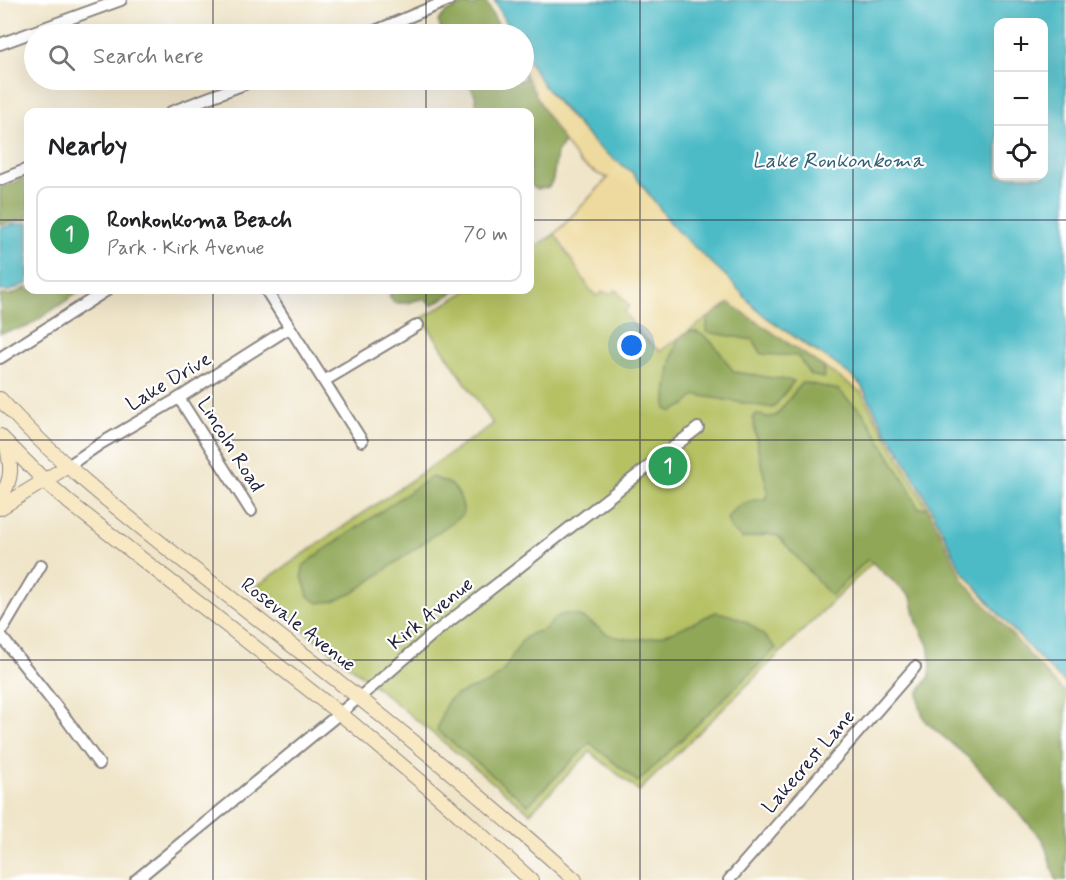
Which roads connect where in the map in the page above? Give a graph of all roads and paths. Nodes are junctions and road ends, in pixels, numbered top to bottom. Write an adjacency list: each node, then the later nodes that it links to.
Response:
1 (121, 0): 3 (street)
2 (449, 0): 4 (street)
3 (55, 24)
4 (392, 24)
5 (24, 35): 6 (street)
6 (0, 44)
7 (229, 90): 8 (street)
8 (182, 108)
9 (24, 171): 10 (street)
10 (0, 180)
11 (101, 294): 15 (street)
12 (268, 294): 14 (street)
13 (418, 325): 16 (street)
14 (289, 328): 16 (street); 17 (street, Lake Drive)
15 (0, 358)
16 (324, 381): 21 (street)
17 (179, 398): 22 (street, Lake Drive); 26 (street, Lincoln Road)
18 (0, 399): 22 (main road, Rosevale Avenue)
19 (698, 428): 30 (street, Kirk Avenue)
20 (3, 439): 23 (main road); 24 (main road)
21 (362, 441)
22 (68, 466): 23 (main road); 30 (main road, Rosevale Avenue)
23 (45, 481): 25 (main road); 31 (main road)
24 (0, 498)
25 (0, 508)
26 (251, 511)
27 (41, 565): 28 (street)
28 (0, 634): 32 (street)
29 (915, 667): 36 (street, Lakecrest Lane)
30 (359, 697): 31 (street, Kirk Avenue); 35 (main road, Rosevale Avenue)
31 (339, 713): 33 (street, Kirk Avenue); 34 (main road)
32 (99, 764)
33 (136, 880)
34 (531, 880)
35 (575, 880)
36 (729, 880)

